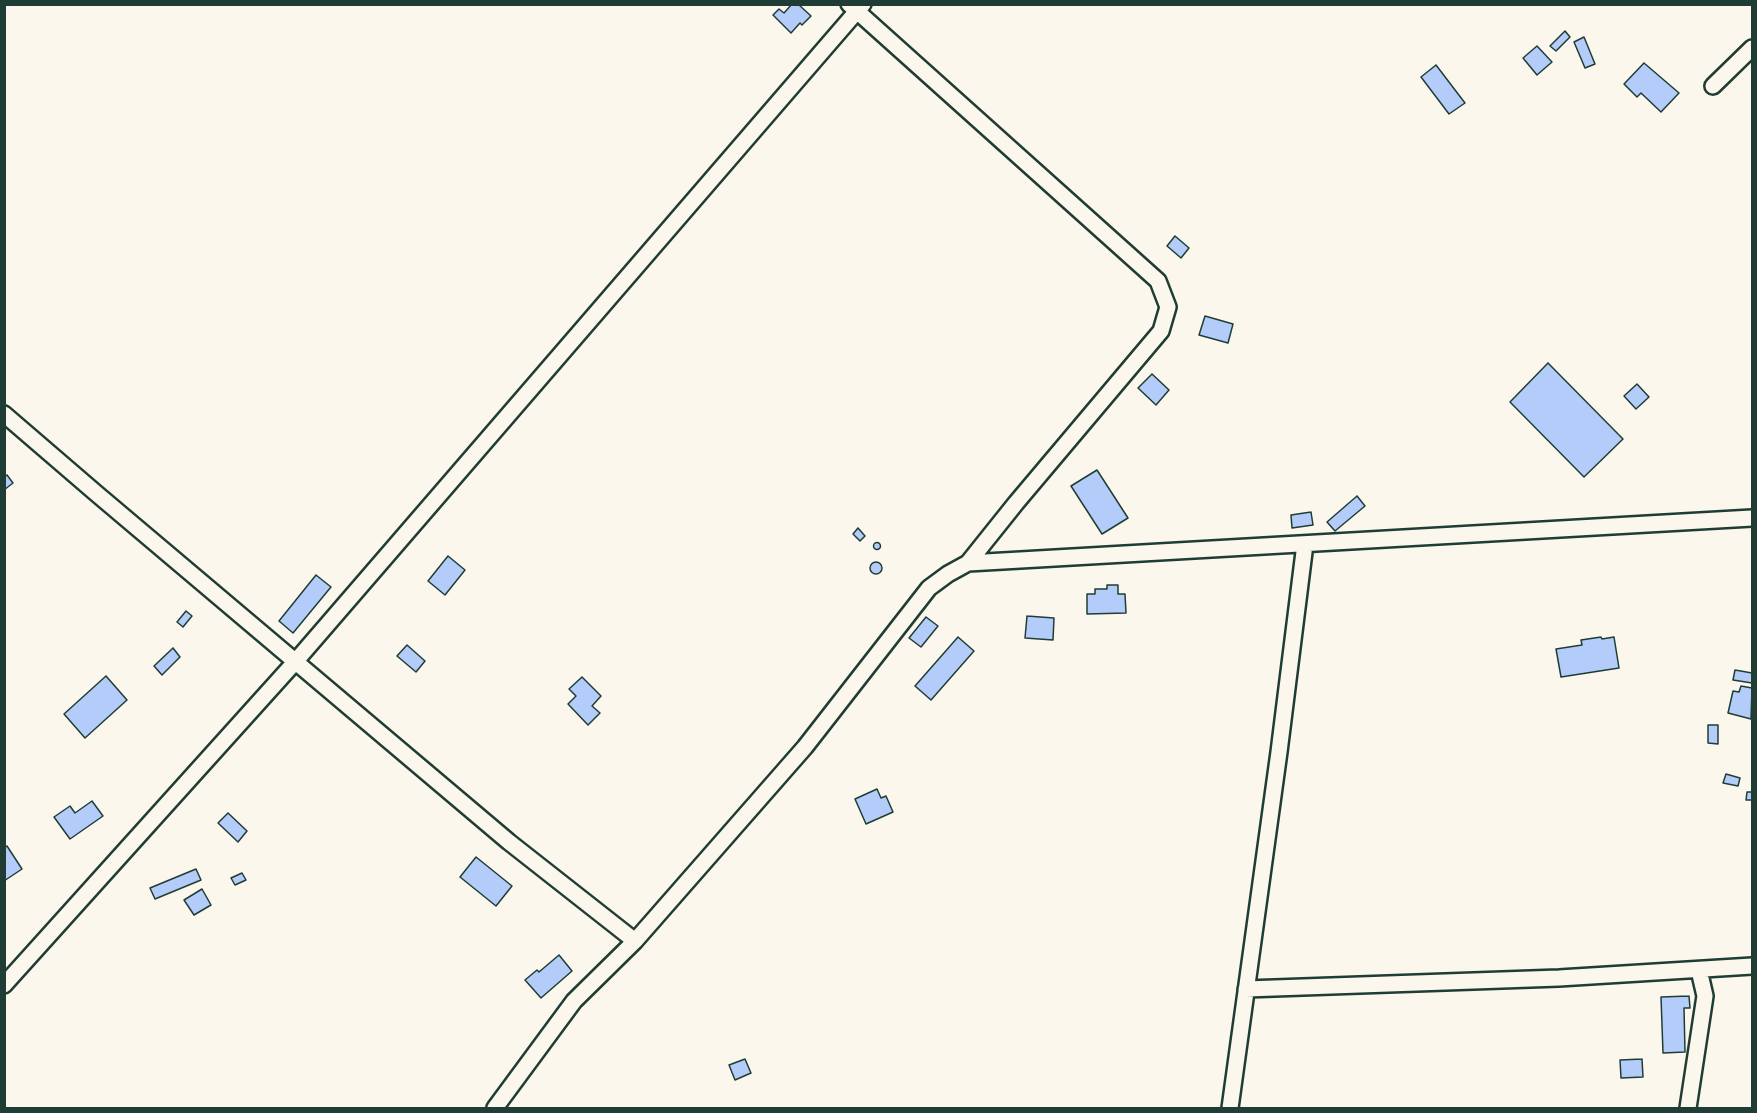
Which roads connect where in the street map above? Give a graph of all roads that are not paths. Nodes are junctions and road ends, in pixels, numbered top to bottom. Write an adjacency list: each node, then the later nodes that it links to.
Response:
1 (856, 7): 7 (street); 8 (street)
2 (1752, 48): 3 (street)
3 (1713, 86)
4 (4, 414): 8 (street)
5 (1752, 518): 6 (street)
6 (1305, 544): 7 (street); 13 (street)
7 (968, 563): 9 (street)
8 (295, 662): 9 (street); 12 (street)
9 (635, 941): 14 (street)
10 (1752, 966): 11 (street)
11 (1699, 970): 13 (street); 16 (street)
12 (4, 985)
13 (1246, 989): 15 (street)
14 (495, 1108)
15 (1230, 1108)
16 (1688, 1108)

